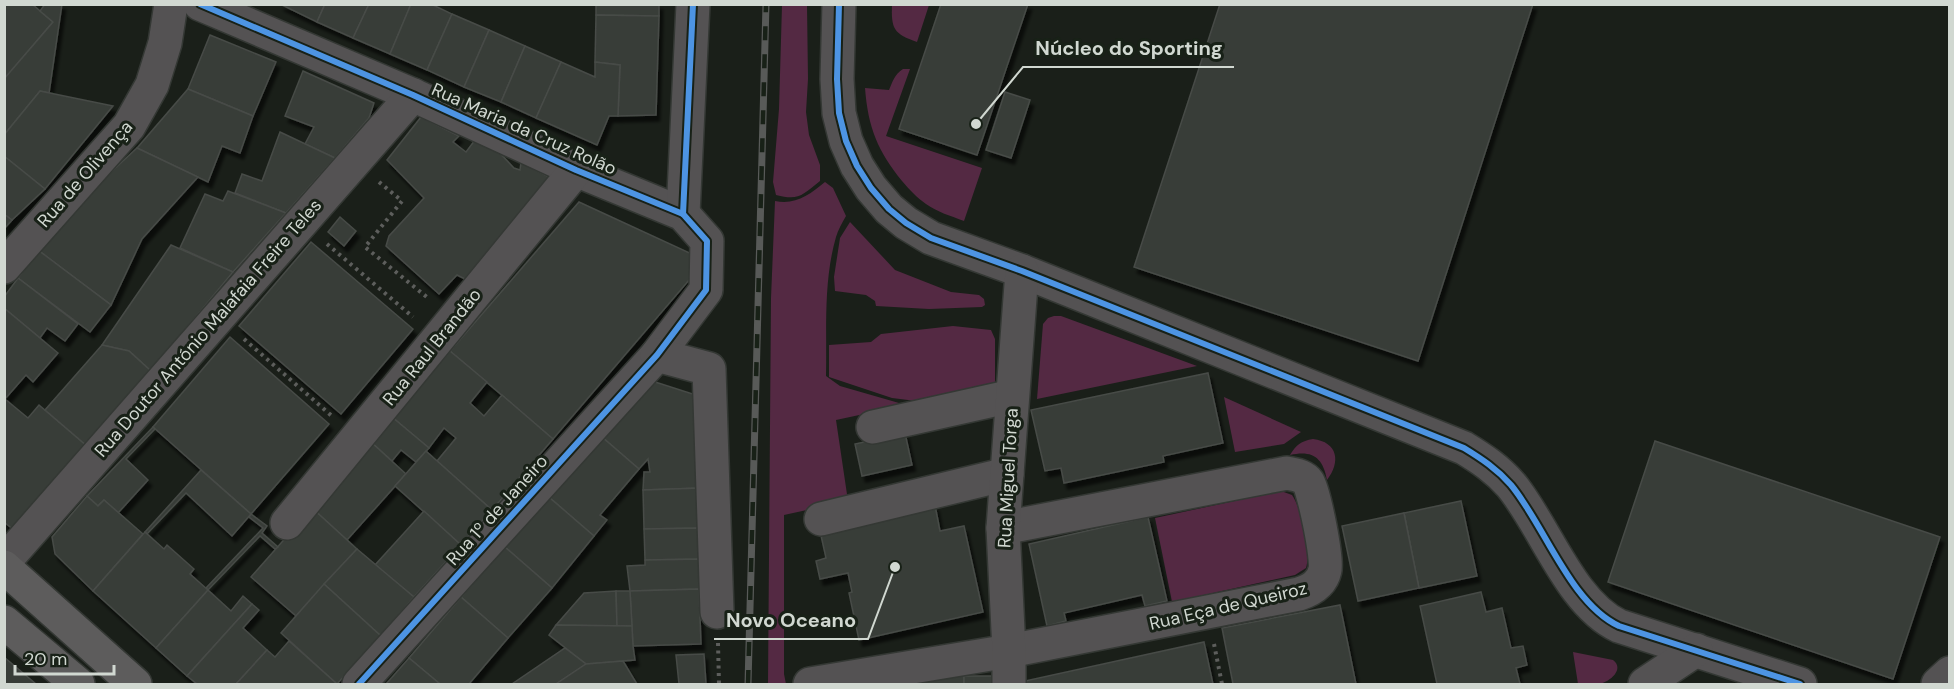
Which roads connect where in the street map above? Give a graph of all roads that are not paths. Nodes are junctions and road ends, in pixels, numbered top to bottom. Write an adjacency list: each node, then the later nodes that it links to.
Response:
1 (171, 4): 8 (street, Rua de Olivença)
2 (200, 4): 5 (street, Rua Maria da Cruz Rolão)
3 (693, 4): 7 (street)
4 (839, 4): 9 (street)
5 (413, 95): 6 (street, Rua Maria da Cruz Rolão); 17 (street, Rua Doutor António Malafaia Freire Teles)
6 (576, 170): 7 (street, Rua Maria da Cruz Rolão); 15 (street, Rua Raul Brandão)
7 (684, 214): 10 (street, Rua Maria da Cruz Rolão)
8 (4, 267)
9 (1022, 271): 11 (street, Rua Miguel Torga); 21 (street)
10 (657, 355): 19 (street); 27 (street, Rua 1º de Janeiro)
11 (1012, 396): 12 (street); 13 (street, Rua Miguel Torga)
12 (873, 427)
13 (1007, 474): 14 (street); 16 (street, Rua Miguel Torga)
14 (821, 519)
15 (287, 523)
16 (1003, 528): 22 (street, Rua Miguel Torga); 22 (street, Rua Eça de Queiroz)
17 (4, 562)
18 (4, 567): 26 (main road)
19 (717, 612)
20 (4, 622): 25 (main road)
21 (1696, 650): 24 (street); 30 (street)
22 (1009, 651): 28 (street, Rua Eça de Queiroz); 29 (street, Rua Miguel Torga)
23 (1950, 673): 31 (street)
24 (1778, 682)
25 (78, 684)
26 (135, 684)
27 (359, 684)
28 (810, 684)
29 (1009, 684)
30 (1645, 684)
31 (1938, 684)

